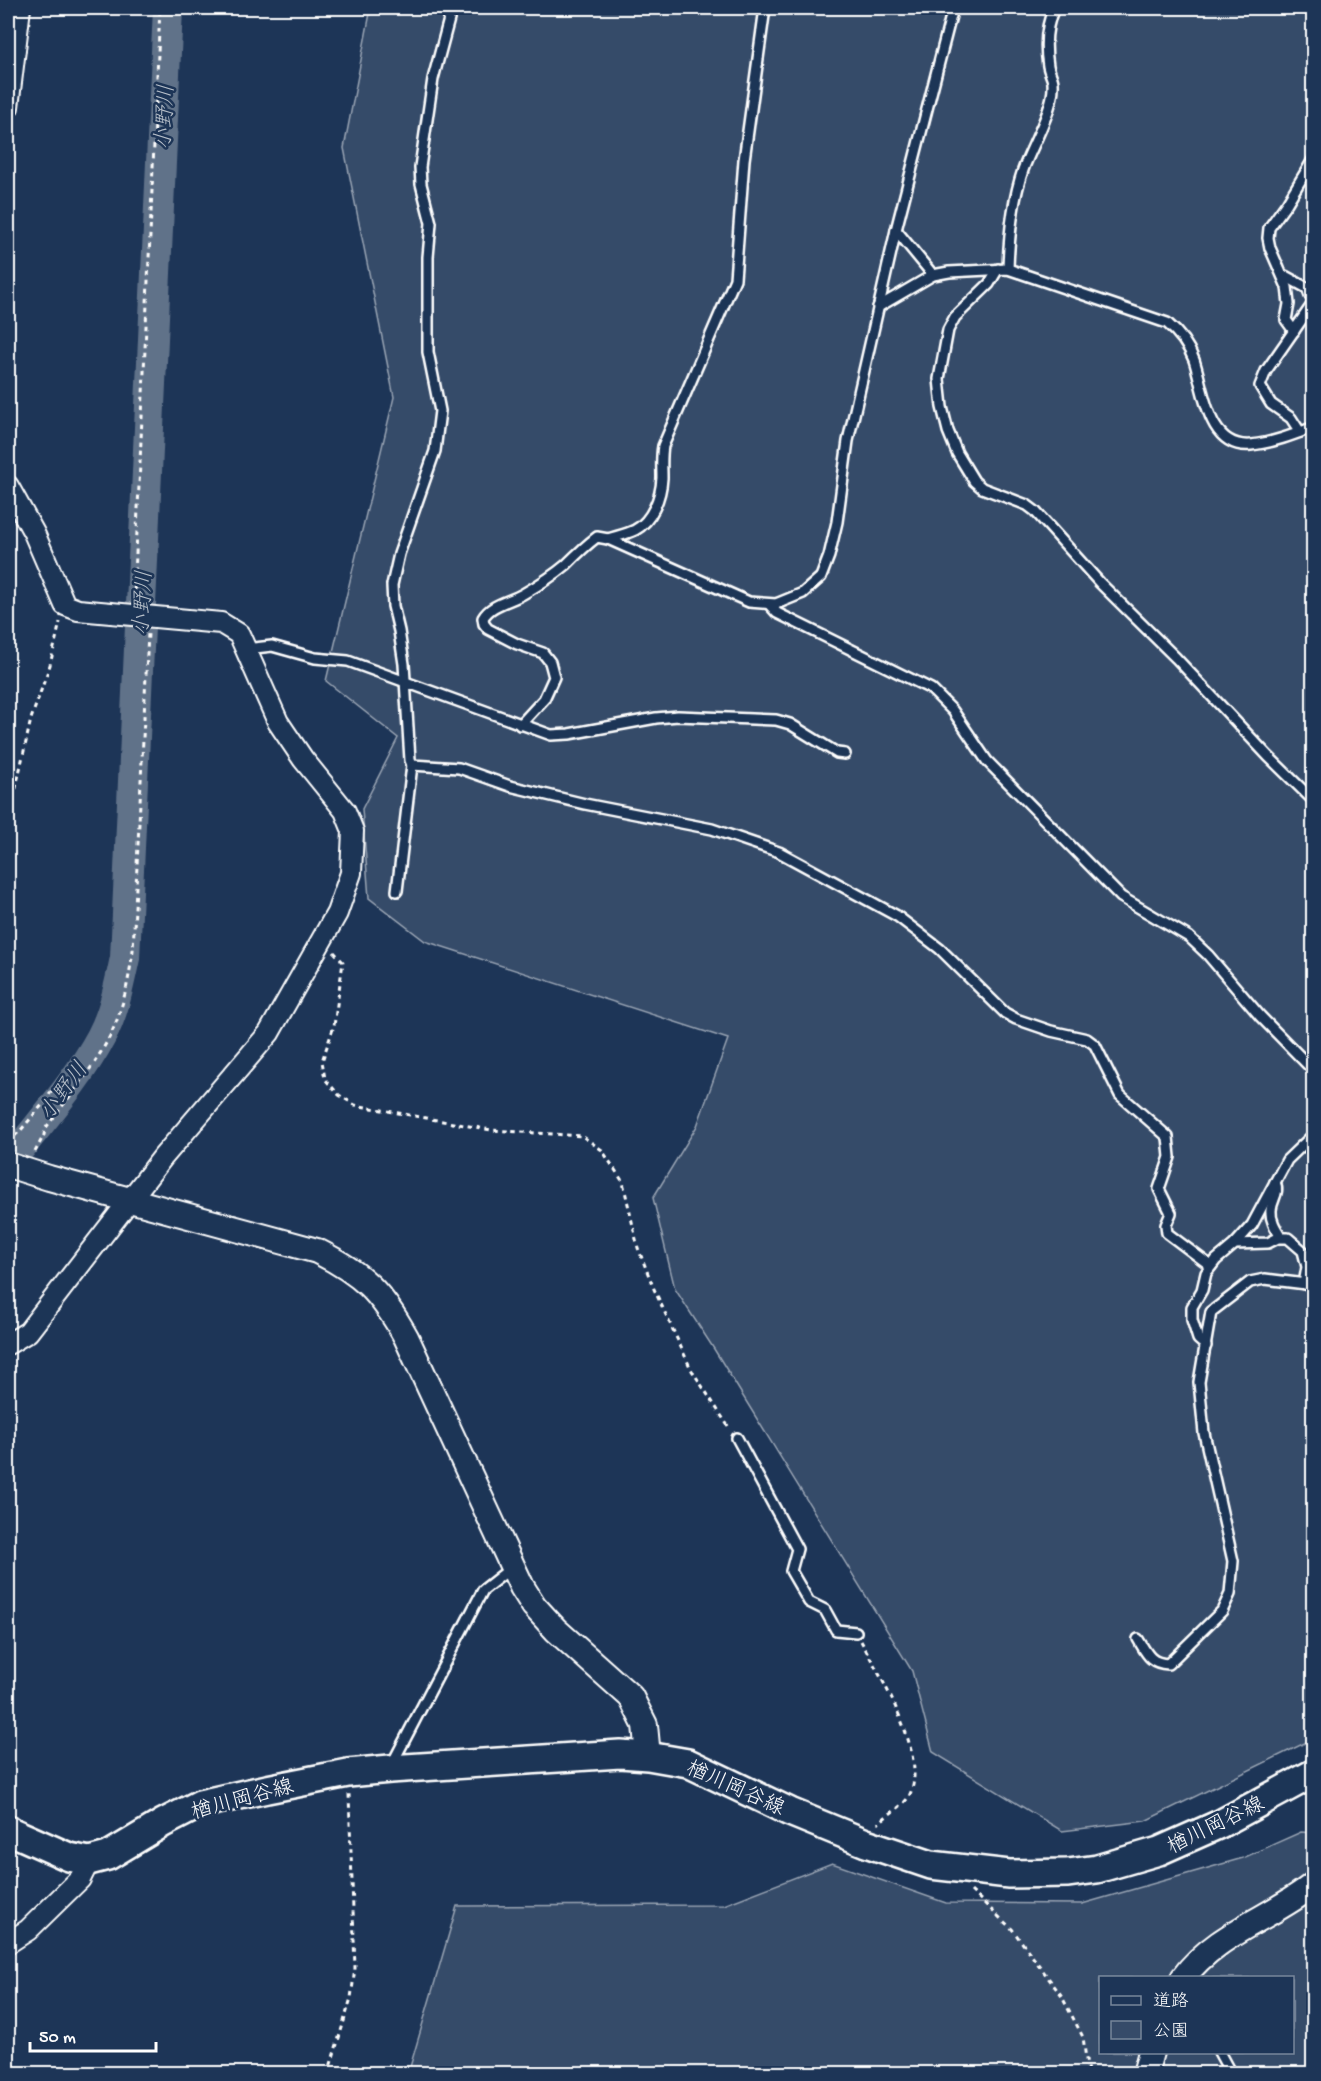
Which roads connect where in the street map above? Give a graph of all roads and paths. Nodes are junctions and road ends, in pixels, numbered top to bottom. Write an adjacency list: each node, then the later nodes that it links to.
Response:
1 (20, 8): 7 (street)
2 (160, 8): 22 (path)
3 (452, 8): 24 (lane)
4 (765, 8): 19 (lane)
5 (954, 8): 9 (lane)
6 (1054, 8): 10 (lane)
7 (8, 107)
8 (1314, 158): 12 (lane)
9 (896, 230): 11 (lane); 14 (lane)
10 (1003, 269): 11 (lane); 17 (lane); 28 (lane)
11 (933, 275): 14 (lane)
12 (1283, 276): 13 (lane); 15 (lane)
13 (1314, 300): 15 (lane)
14 (878, 307): 20 (lane)
15 (1294, 331): 17 (lane)
16 (1314, 427): 17 (lane)
17 (1300, 432)
18 (8, 486): 21 (street)
19 (608, 539): 20 (lane); 25 (lane)
20 (769, 604): 32 (lane)
21 (65, 606): 22 (street); 29 (path)
22 (141, 616): 23 (street); 36 (path)
23 (246, 649): 24 (lane); 31 (street)
24 (405, 682): 25 (lane); 27 (lane)
25 (520, 725): 26 (lane)
26 (845, 754)
27 (412, 765): 30 (lane); 41 (lane)
28 (1314, 801)
29 (8, 824)
30 (397, 891)
31 (323, 937): 38 (street); 45 (path)
32 (1314, 1071)
33 (52, 1089): 35 (path)
34 (1314, 1134): 37 (lane)
35 (8, 1142)
36 (15, 1168): 38 (street)
37 (1275, 1182): 39 (lane); 40 (lane)
38 (128, 1200): 43 (street); 46 (street)
39 (1281, 1238): 40 (lane); 42 (lane)
40 (1235, 1244): 41 (lane)
41 (1211, 1266): 44 (lane)
42 (1309, 1284): 44 (lane)
43 (8, 1344)
44 (1206, 1346): 48 (lane)
45 (736, 1438): 47 (lane)
46 (513, 1567): 49 (street); 50 (lane)
47 (856, 1632): 54 (path)
48 (1138, 1639)
49 (648, 1756): 50 (main road, 楢川岡谷線); 54 (main road, 楢川岡谷線)
50 (390, 1769): 51 (main road, 楢川岡谷線)
51 (348, 1773): 55 (main road, 楢川岡谷線); 62 (path)
52 (1314, 1773): 56 (main road, 楢川岡谷線)
53 (8, 1830): 55 (main road)
54 (866, 1843): 56 (main road, 楢川岡谷線)
55 (89, 1861): 58 (street)
56 (963, 1870): 63 (path)
57 (1314, 1884): 59 (street)
58 (8, 1944)
59 (1184, 1976)
60 (1150, 2054): 64 (street)
61 (1220, 2054): 65 (lane)
62 (328, 2073)
63 (1088, 2073)
64 (1145, 2073)
65 (1231, 2073)

